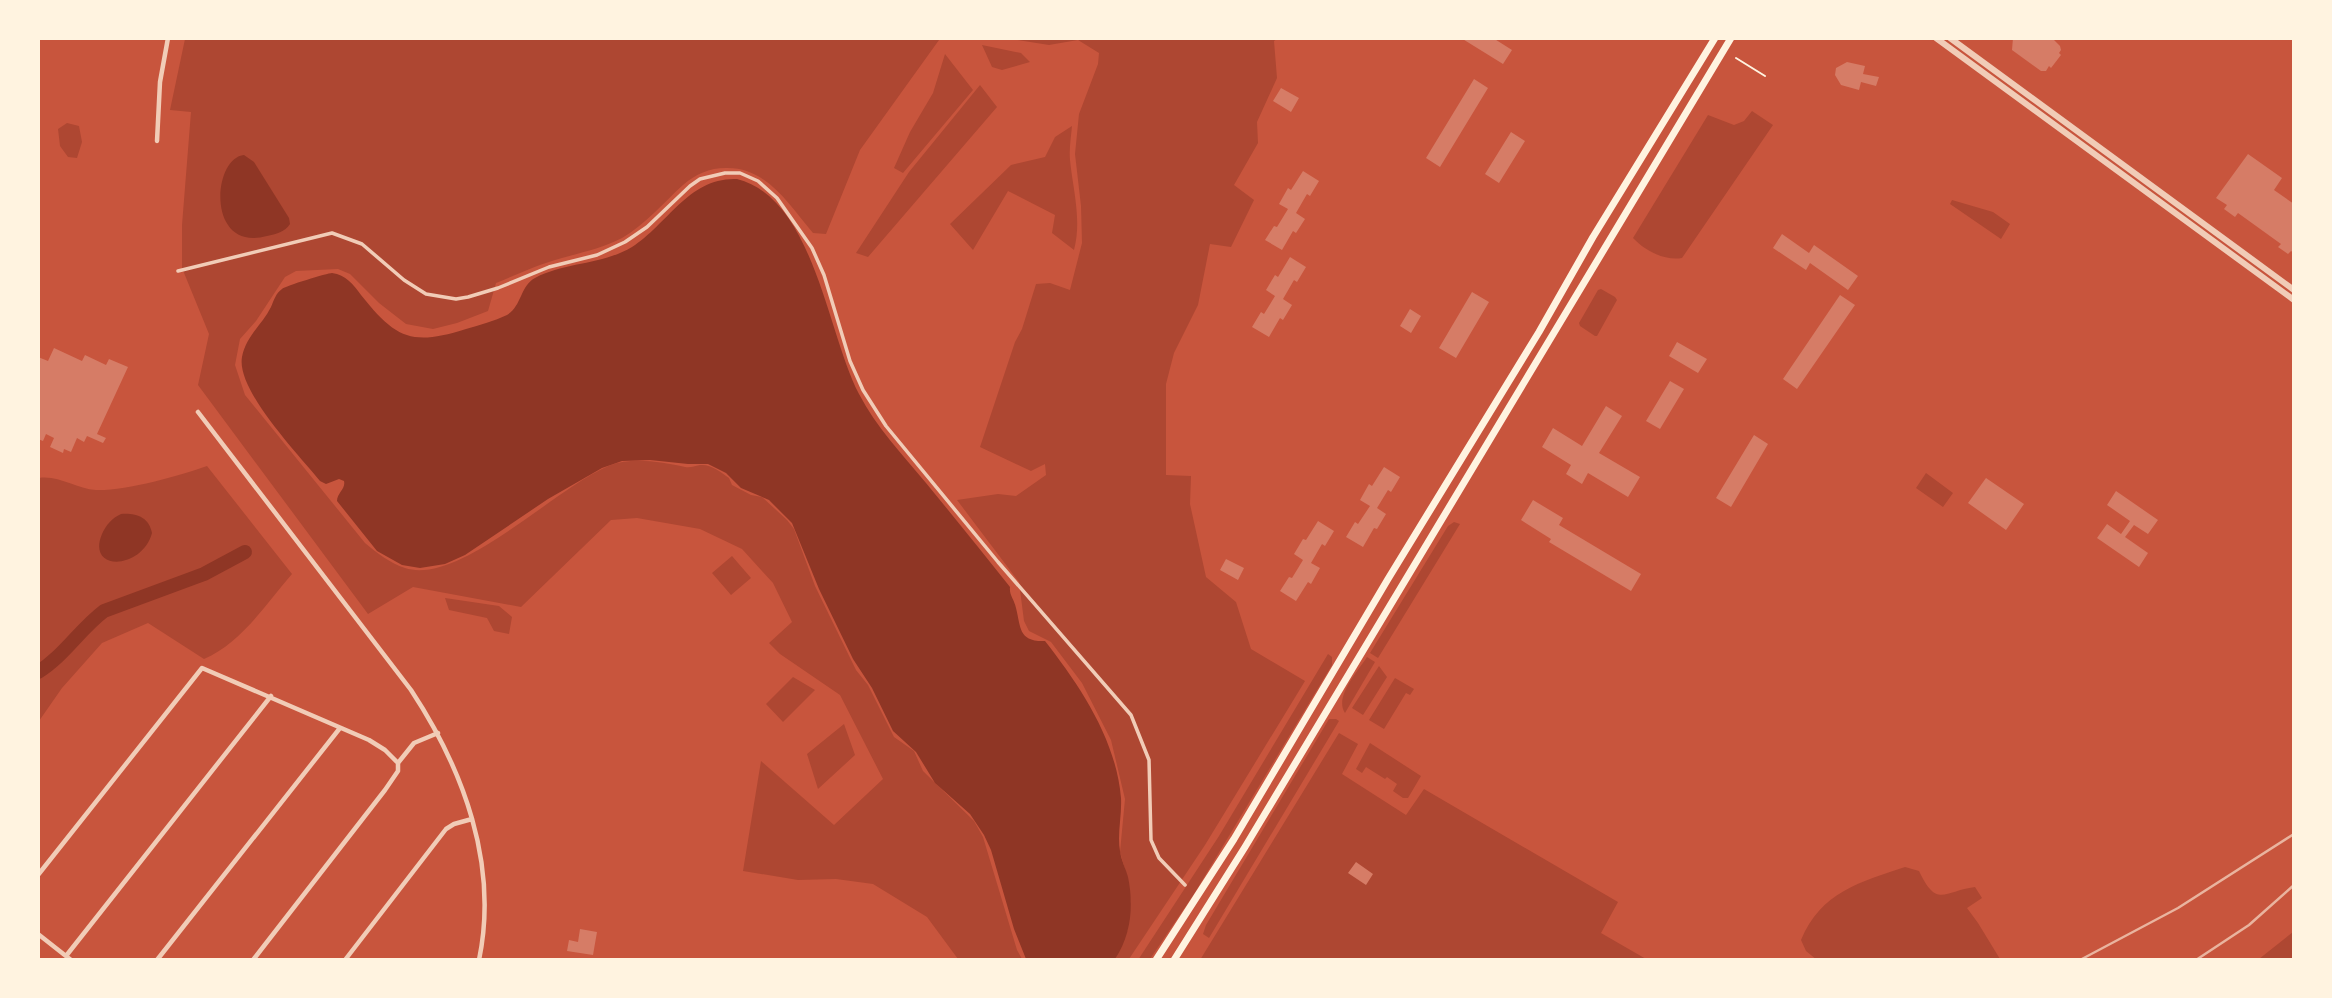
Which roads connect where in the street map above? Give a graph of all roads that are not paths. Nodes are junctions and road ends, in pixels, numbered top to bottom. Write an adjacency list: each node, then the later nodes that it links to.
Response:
1 (168, 38): 6 (street)
2 (1714, 38): 11 (main road)
3 (1731, 38): 12 (main road)
4 (1936, 38): 9 (street)
5 (1950, 38): 8 (street)
6 (157, 141)
7 (177, 271): 23 (street)
8 (2294, 290)
9 (2294, 300)
10 (198, 412): 17 (street)
11 (1434, 504): 12 (main road); 13 (main road)
12 (1447, 511): 14 (main road)
13 (1342, 658): 14 (main road); 20 (main road)
14 (1354, 666): 21 (main road)
15 (271, 696): 16 (street); 22 (street); 25 (street)
16 (340, 728): 18 (street); 26 (street)
17 (438, 733): 18 (street); 19 (street)
18 (398, 763): 27 (street)
19 (472, 819): 28 (street); 29 (street)
20 (1234, 839): 21 (main road); 30 (main road)
21 (1245, 847): 31 (main road)
22 (38, 875)
23 (1185, 885)
24 (38, 934): 25 (street)
25 (69, 958)
26 (157, 960)
27 (253, 960)
28 (345, 960)
29 (479, 960)
30 (1156, 960)
31 (1174, 960)

